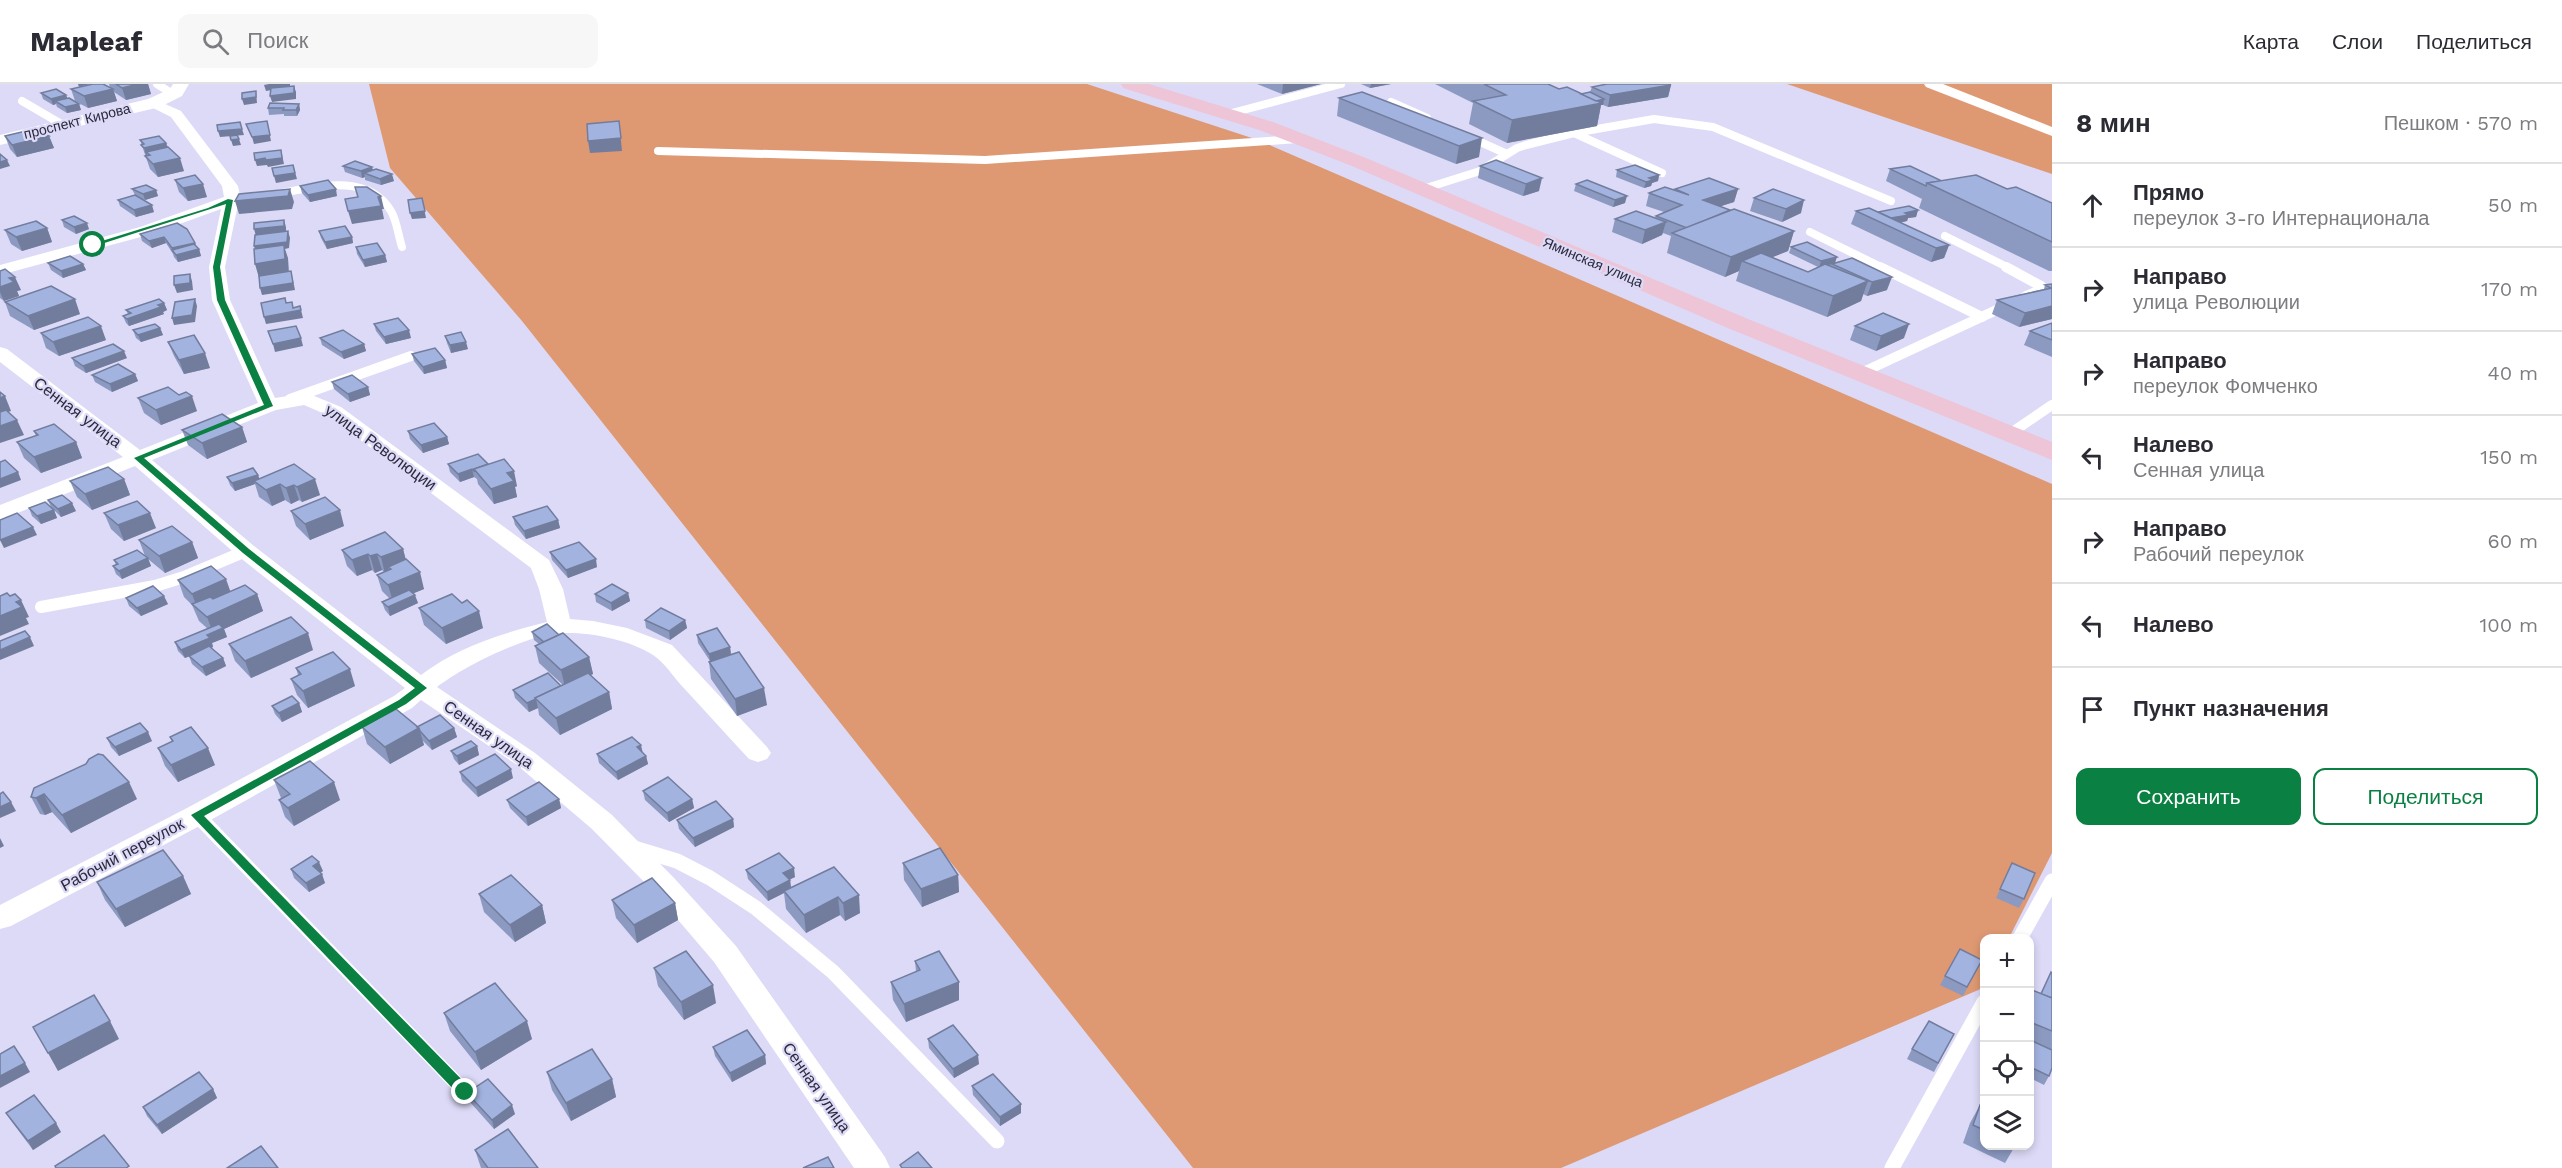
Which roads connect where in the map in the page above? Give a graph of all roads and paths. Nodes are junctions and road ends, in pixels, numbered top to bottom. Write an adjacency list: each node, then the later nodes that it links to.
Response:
1 (1130, 84): 7 (main road, Яминская улица)
2 (1341, 84): 7 (lane)
3 (1931, 84): 11 (street)
4 (166, 91): 9 (street, проспект Кирова); 20 (street)
5 (22, 101): 9 (lane)
6 (1391, 102): 8 (lane)
7 (1228, 114): 13 (main road, Яминская улица)
8 (1433, 121)
9 (63, 125): 14 (street, проспект Кирова)
10 (1454, 130): 16 (lane)
11 (2052, 132)
12 (1574, 133): 16 (lane); 17 (lane); 21 (lane)
13 (1298, 139): 15 (lane); 18 (main road, Яминская улица)
14 (0, 140)
15 (658, 151)
16 (1508, 154): 18 (lane)
17 (1662, 173)
18 (1423, 189): 31 (main road, Яминская улица)
19 (271, 195): 24 (lane)
20 (235, 200): 25 (street); 32 (street)
21 (1891, 201)
22 (1810, 232): 28 (lane)
23 (1945, 237): 26 (lane)
24 (402, 247)
25 (0, 270)
26 (2021, 299)
27 (2011, 303): 28 (lane)
28 (1982, 317): 31 (lane)
29 (0, 353): 36 (street, Сенная улица)
30 (411, 356): 32 (lane)
31 (1859, 374): 34 (main road, Яминская улица)
32 (278, 404): 36 (street); 40 (street, улица Революции)
33 (2052, 405): 34 (lane)
34 (2008, 435): 35 (main road, Яминская улица)
35 (2052, 452)
36 (138, 458): 37 (street); 38 (street, Сенная улица)
37 (0, 513)
38 (246, 551): 39 (lane); 41 (street, Сенная улица)
39 (41, 607)
40 (560, 626): 41 (street, Рабочий переулок); 42 (street)
41 (422, 688): 43 (street, Рабочий переулок); 44 (street, Сенная улица)
42 (758, 753)
43 (197, 815): 46 (street, Рабочий переулок); 49 (lane)
44 (624, 845): 50 (lane); 51 (street, Сенная улица)
45 (2052, 881): 47 (lane)
46 (0, 918)
47 (2023, 934)
48 (1980, 1009): 52 (lane)
49 (465, 1092)
50 (997, 1141)
51 (873, 1168)
52 (1892, 1168)

